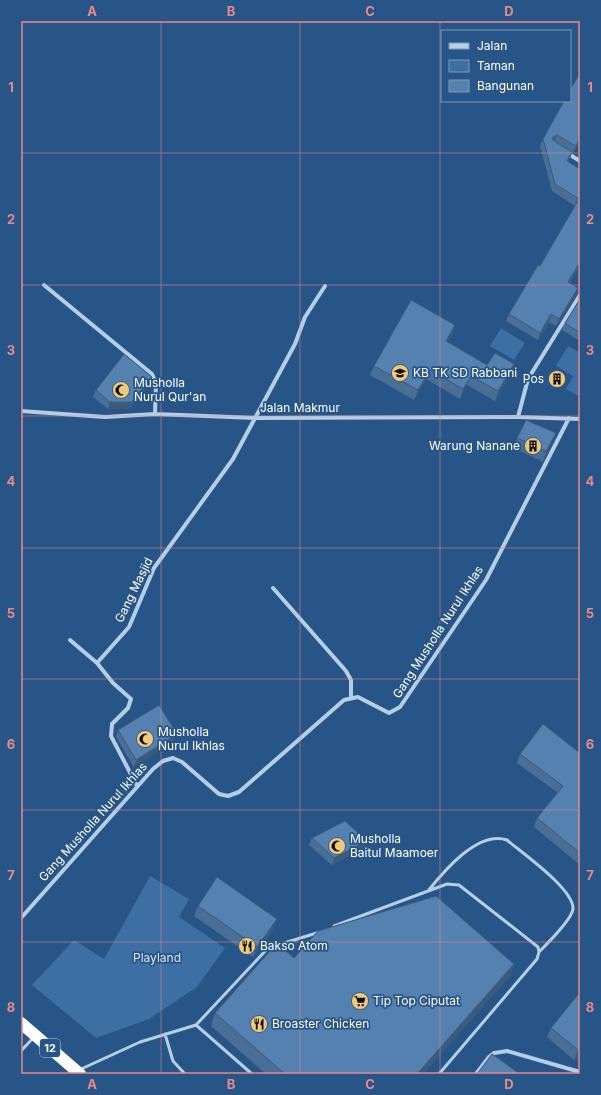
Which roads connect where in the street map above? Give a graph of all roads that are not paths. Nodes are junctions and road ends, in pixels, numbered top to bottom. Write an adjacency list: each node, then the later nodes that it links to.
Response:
1 (560, 149): 2 (street)
2 (580, 161)
3 (44, 285): 7 (street)
4 (325, 286): 9 (street, Gang Masjid)
5 (580, 295): 8 (street)
6 (21, 411): 7 (street, Jalan Makmur)
7 (155, 414): 9 (street, Jalan Makmur)
8 (518, 417): 9 (street, Jalan Makmur); 10 (street, Jalan Makmur)
9 (256, 418): 14 (street, Gang Masjid)
10 (570, 418): 11 (street, Jalan Makmur); 15 (street, Gang Musholla Nurul Ikhlas)
11 (580, 419)
12 (273, 588): 15 (street)
13 (70, 640): 14 (street)
14 (96, 663): 16 (street)
15 (351, 697): 16 (street, Gang Musholla Nurul Ikhlas)
16 (137, 786): 18 (street, Gang Musholla Nurul Ikhlas)
17 (428, 892): 19 (lane); 21 (lane); 21 (lane)
18 (21, 918)
19 (332, 927)
20 (324, 930): 23 (lane)
21 (540, 952): 31 (lane)
22 (21, 1023): 25 (highway, 12)
23 (196, 1025): 24 (lane); 30 (lane)
24 (165, 1034): 28 (lane); 29 (lane)
25 (36, 1035): 26 (lane); 28 (highway, 12)
26 (21, 1051)
27 (580, 1072): 32 (street)
28 (78, 1073)
29 (185, 1074)
30 (252, 1074)
31 (439, 1074)
32 (476, 1074)

